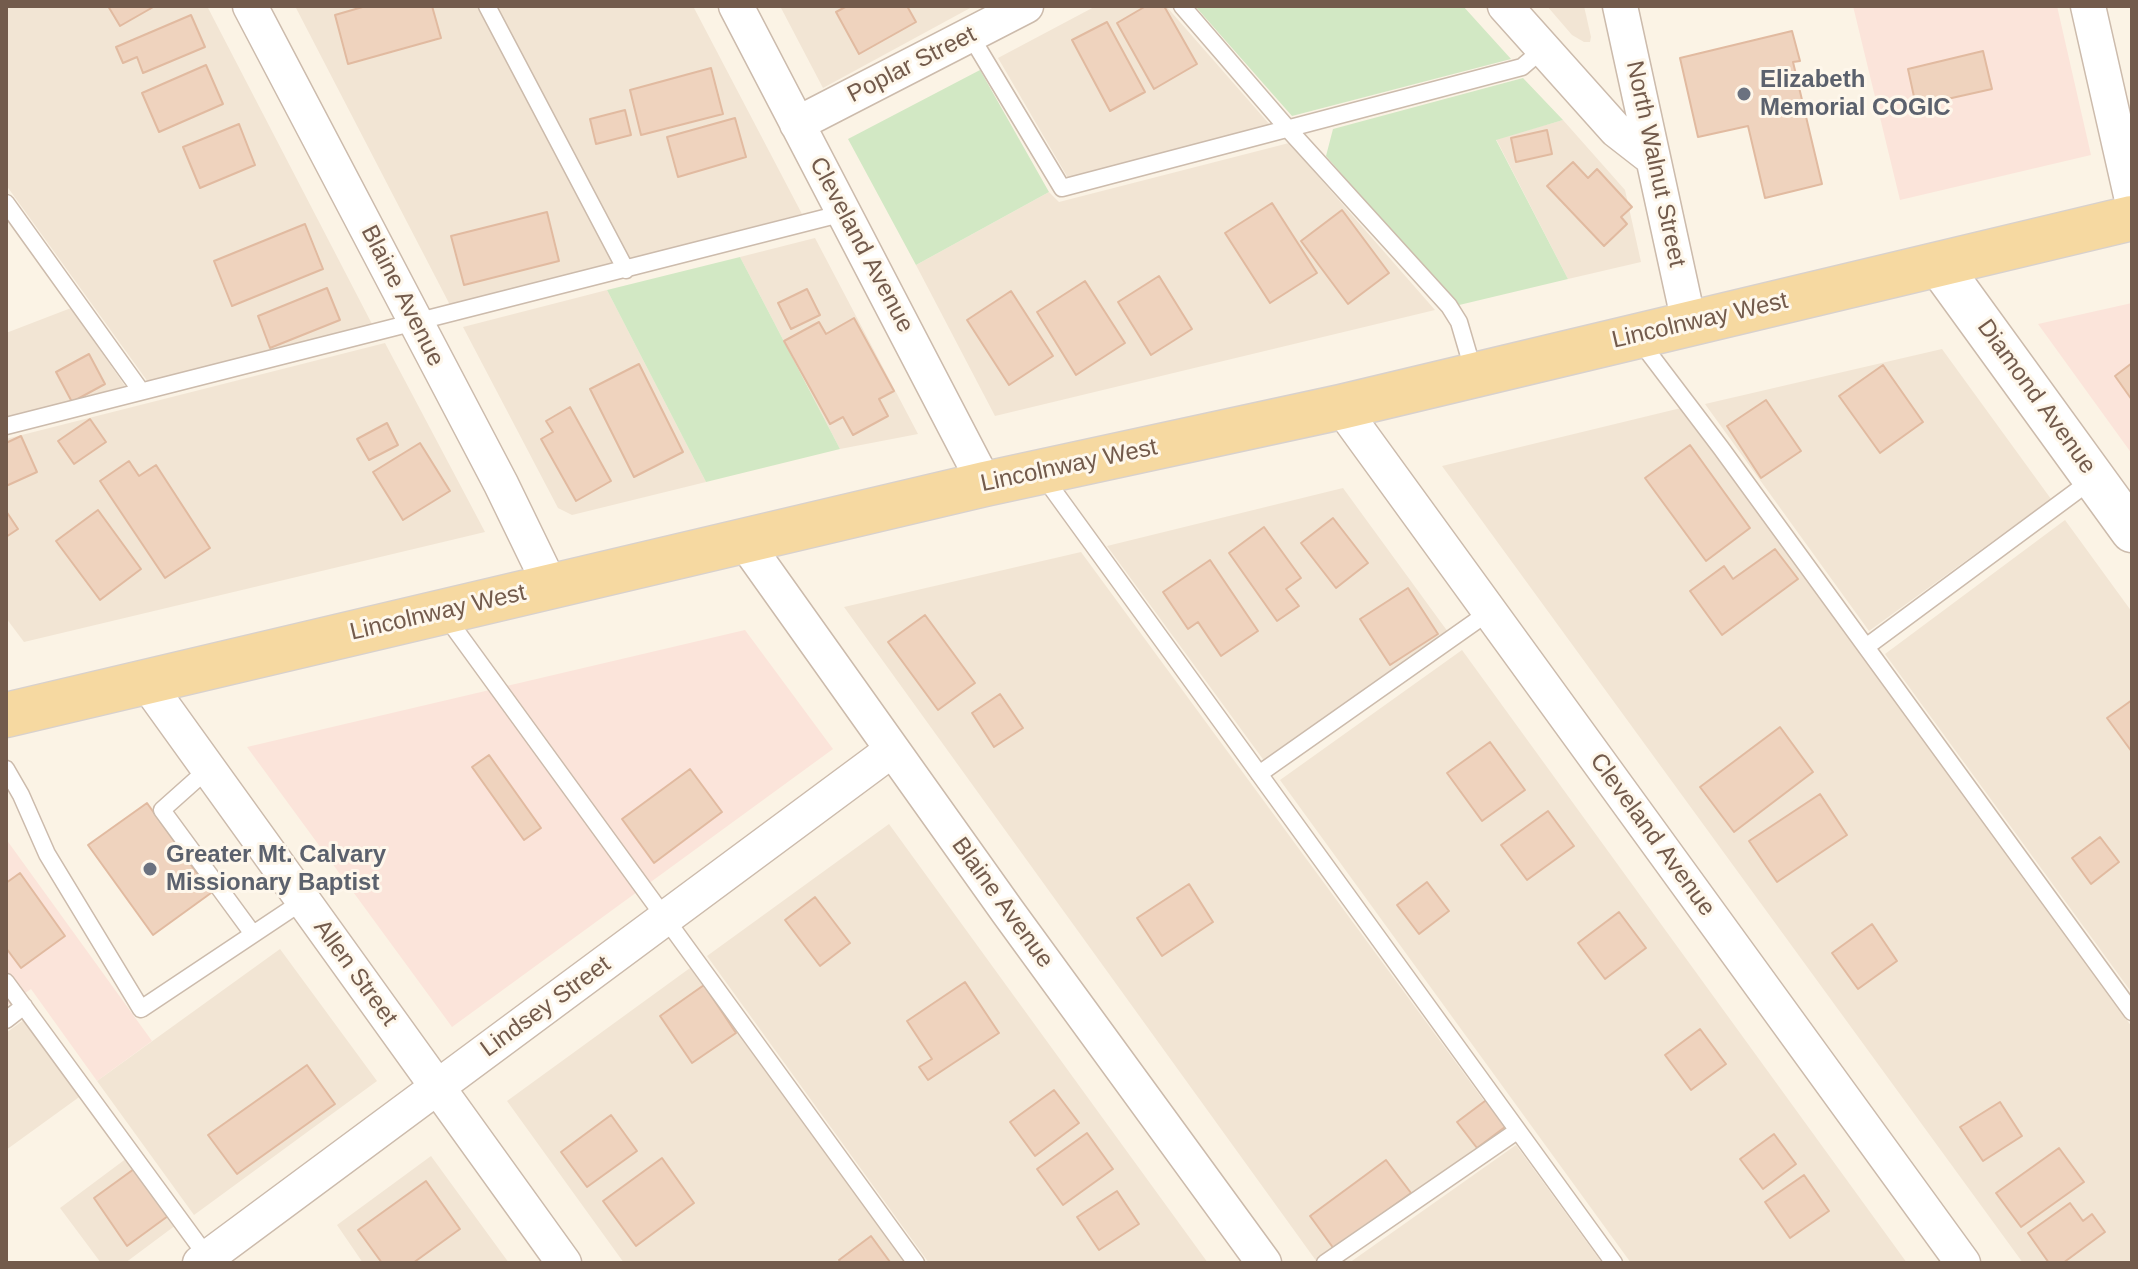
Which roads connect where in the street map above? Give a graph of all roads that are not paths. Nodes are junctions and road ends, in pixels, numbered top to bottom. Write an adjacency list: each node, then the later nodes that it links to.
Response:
1 (250, 6): 20 (street, Blaine Avenue)
2 (487, 6): 19 (lane)
3 (736, 6): 11 (street, Cleveland Avenue)
4 (1026, 6): 9 (street, Poplar Street)
5 (1182, 6): 12 (lane)
6 (1505, 6): 10 (street)
7 (1620, 6): 13 (street, North Walnut Street)
8 (2088, 6): 14 (street)
9 (979, 22): 11 (street, Poplar Street); 12 (lane)
10 (1543, 49): 12 (lane); 13 (street)
11 (797, 124): 16 (street, Cleveland Avenue)
12 (1289, 130): 23 (lane)
13 (1652, 158): 21 (street, North Walnut Street)
14 (2132, 200)
15 (6, 203): 24 (lane)
16 (844, 213): 19 (lane); 29 (street, Cleveland Avenue)
17 (2132, 218): 18 (main road, Lincolnway West)
18 (1939, 265): 21 (main road, Lincolnway West); 28 (street, Diamond Avenue)
19 (626, 270): 20 (lane)
20 (415, 321): 24 (lane); 32 (street, Blaine Avenue)
21 (1689, 323): 22 (main road, Lincolnway West)
22 (1636, 336): 23 (main road, Lincolnway West); 35 (lane)
23 (1475, 374): 25 (main road, Lincolnway West)
24 (141, 391): 26 (lane)
25 (1341, 407): 27 (main road, Lincolnway West); 34 (street, Cleveland Avenue)
26 (6, 426)
27 (1040, 472): 29 (main road, Lincolnway West); 41 (lane)
28 (2094, 478): 30 (street, Diamond Avenue); 35 (lane)
29 (985, 484): 31 (main road, Lincolnway West)
30 (2132, 531)
31 (744, 541): 32 (main road, Lincolnway West); 38 (street, Blaine Avenue)
32 (551, 587): 33 (main road, Lincolnway West)
33 (442, 612): 36 (main road, Lincolnway West); 43 (lane)
34 (1489, 612): 41 (lane); 57 (street, Cleveland Avenue)
35 (1866, 647): 47 (lane)
36 (146, 682): 37 (main road, Lincolnway West); 40 (street, Allen Street)
37 (11, 706)
38 (892, 750): 43 (street, Lindsey Street); 54 (street, Blaine Avenue)
39 (6, 769): 44 (lane)
40 (208, 769): 42 (street, Allen Street); 44 (lane)
41 (1259, 774): 50 (lane)
42 (303, 901): 44 (lane); 49 (street, Allen Street)
43 (666, 919): 49 (street, Lindsey Street); 53 (lane)
44 (253, 934)
45 (6, 982): 46 (lane)
46 (24, 1006): 48 (lane); 51 (lane)
47 (2132, 1012)
48 (6, 1020)
49 (437, 1088): 51 (street, Lindsey Street); 52 (street, Allen Street)
50 (1517, 1131): 55 (lane); 56 (lane)
51 (207, 1261)
52 (564, 1263)
53 (916, 1263)
54 (1264, 1263)
55 (1325, 1263)
56 (1614, 1263)
57 (1963, 1263)

